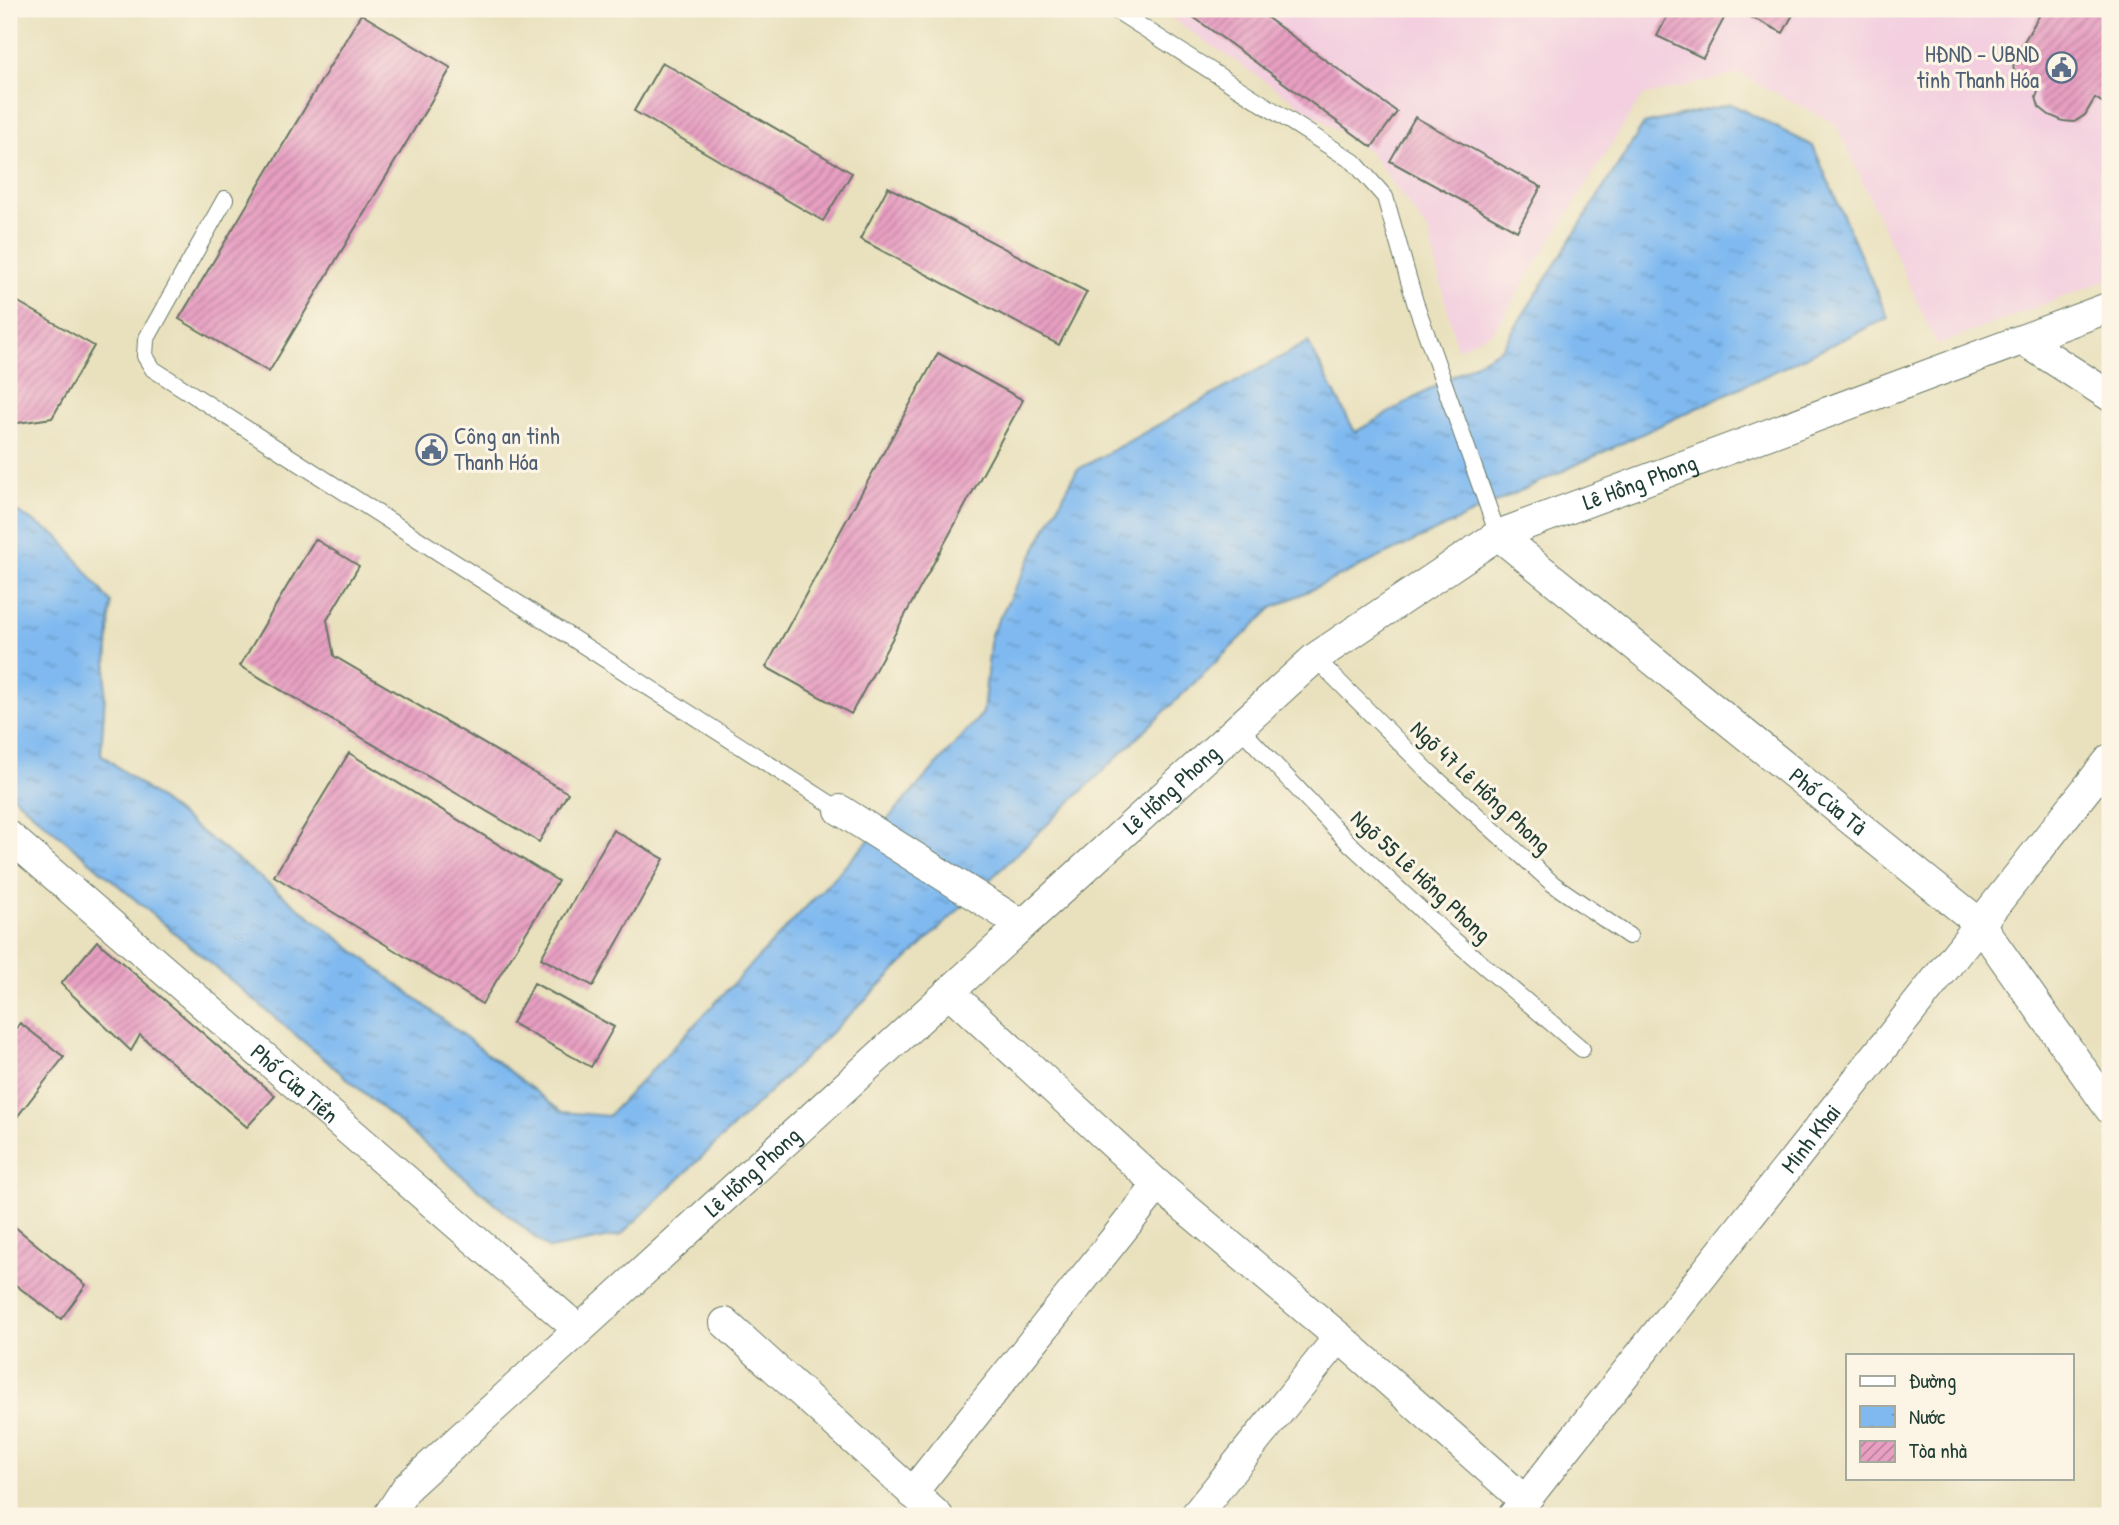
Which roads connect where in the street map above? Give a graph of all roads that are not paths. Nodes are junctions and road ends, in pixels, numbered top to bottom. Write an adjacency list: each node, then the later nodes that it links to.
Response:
1 (1117, 10): 6 (lane)
2 (225, 199): 10 (lane)
3 (2110, 307): 4 (street, Lê Hồng Phong)
4 (2023, 340): 5 (street); 6 (street, Lê Hồng Phong)
5 (2110, 396)
6 (1494, 524): 7 (street, Lê Hồng Phong); 12 (street, Phố Cửa Tả)
7 (1315, 657): 8 (street, Lê Hồng Phong); 14 (lane, Ngõ 47 Lê Hồng Phong)
8 (1239, 727): 13 (street, Lê Hồng Phong); 16 (lane, Ngõ 55 Lê Hồng Phong)
9 (2110, 759): 12 (street, Minh Khai)
10 (840, 810): 13 (street)
11 (9, 836): 20 (street, Phố Cửa Tiền)
12 (1979, 923): 17 (street, Phố Cửa Tả); 23 (street, Minh Khai)
13 (1022, 925): 15 (street, Lê Hồng Phong)
14 (1629, 936)
15 (949, 992): 18 (street); 20 (street, Lê Hồng Phong)
16 (1582, 1049)
17 (2110, 1109)
18 (1158, 1185): 21 (street); 22 (street)
19 (725, 1323): 22 (street)
20 (579, 1330): 24 (street, Lê Hồng Phong)
21 (1339, 1337): 23 (street); 26 (street)
22 (912, 1493): 25 (street)
23 (1519, 1509)
24 (388, 1516)
25 (938, 1516)
26 (1195, 1516)

